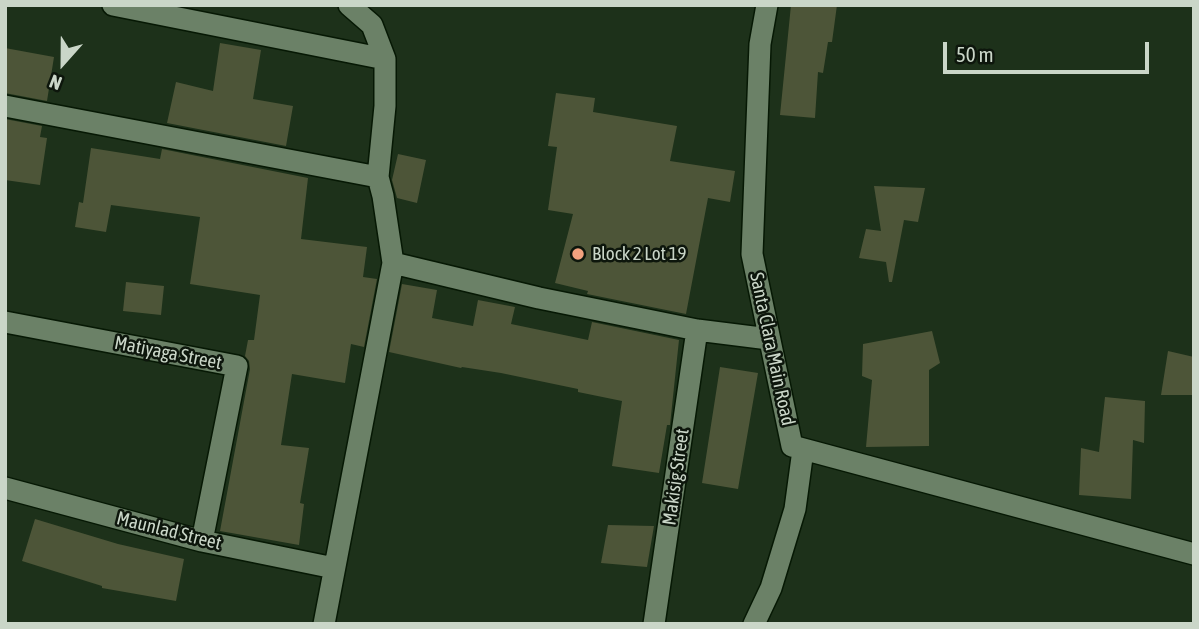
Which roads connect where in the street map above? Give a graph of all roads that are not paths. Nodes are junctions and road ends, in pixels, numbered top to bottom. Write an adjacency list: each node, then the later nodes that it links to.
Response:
1 (113, 5): 4 (street)
2 (349, 5): 4 (street)
3 (767, 5): 10 (street, Santa Clara Main Road)
4 (385, 59): 6 (street)
5 (5, 106): 6 (street)
6 (378, 177): 7 (street)
7 (393, 263): 9 (street); 15 (street)
8 (5, 322): 13 (street, Matiyaga Street)
9 (697, 330): 10 (street); 17 (street, Makisig Street)
10 (769, 339): 11 (street, Santa Clara Main Road)
11 (803, 450): 14 (street, Santa Clara Main Road); 18 (street)
12 (5, 488): 13 (street, Maunlad Street)
13 (202, 541): 15 (street, Maunlad Street)
14 (1194, 554)
15 (334, 569): 16 (street)
16 (324, 624)
17 (654, 624)
18 (754, 624)

